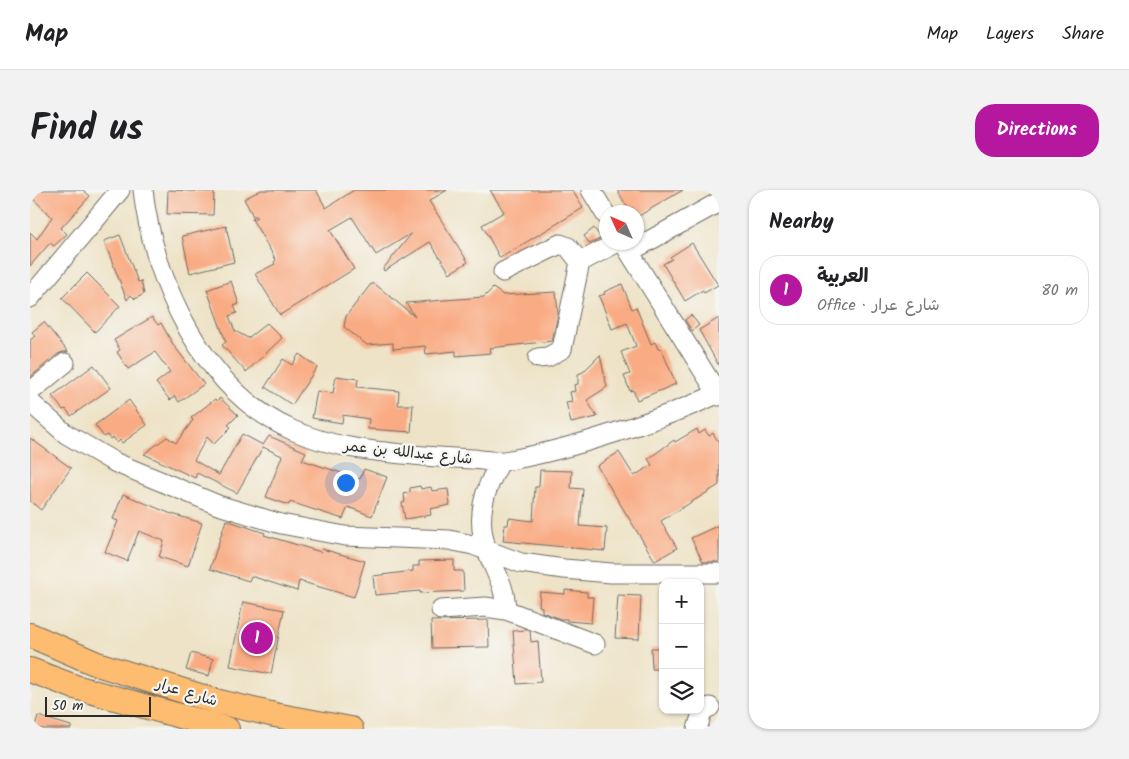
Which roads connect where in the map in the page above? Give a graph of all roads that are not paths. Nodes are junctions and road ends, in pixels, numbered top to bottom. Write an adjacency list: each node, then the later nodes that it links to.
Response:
1 (120, 190): 11 (street)
2 (143, 190): 17 (street, شارع عبدالله بن عمر)
3 (592, 190): 5 (street)
4 (719, 202): 6 (street)
5 (600, 205)
6 (644, 236)
7 (612, 250): 9 (street)
8 (626, 250): 15 (street)
9 (580, 262): 10 (street); 12 (street)
10 (503, 272)
11 (30, 298)
12 (538, 358)
13 (65, 363): 14 (street)
14 (30, 392)
15 (719, 395): 17 (street, شارع عبدالله بن عمر)
16 (30, 402): 18 (street)
17 (501, 461): 18 (street)
18 (487, 550): 19 (street); 21 (street)
19 (719, 573)
20 (441, 610): 21 (street)
21 (506, 610): 23 (street)
22 (30, 635): 27 (main road, شارع عرار)
23 (595, 644)
24 (30, 670): 26 (main road, شارع عرار)
25 (710, 707): 28 (street)
26 (227, 729)
27 (350, 729)
28 (697, 729)

